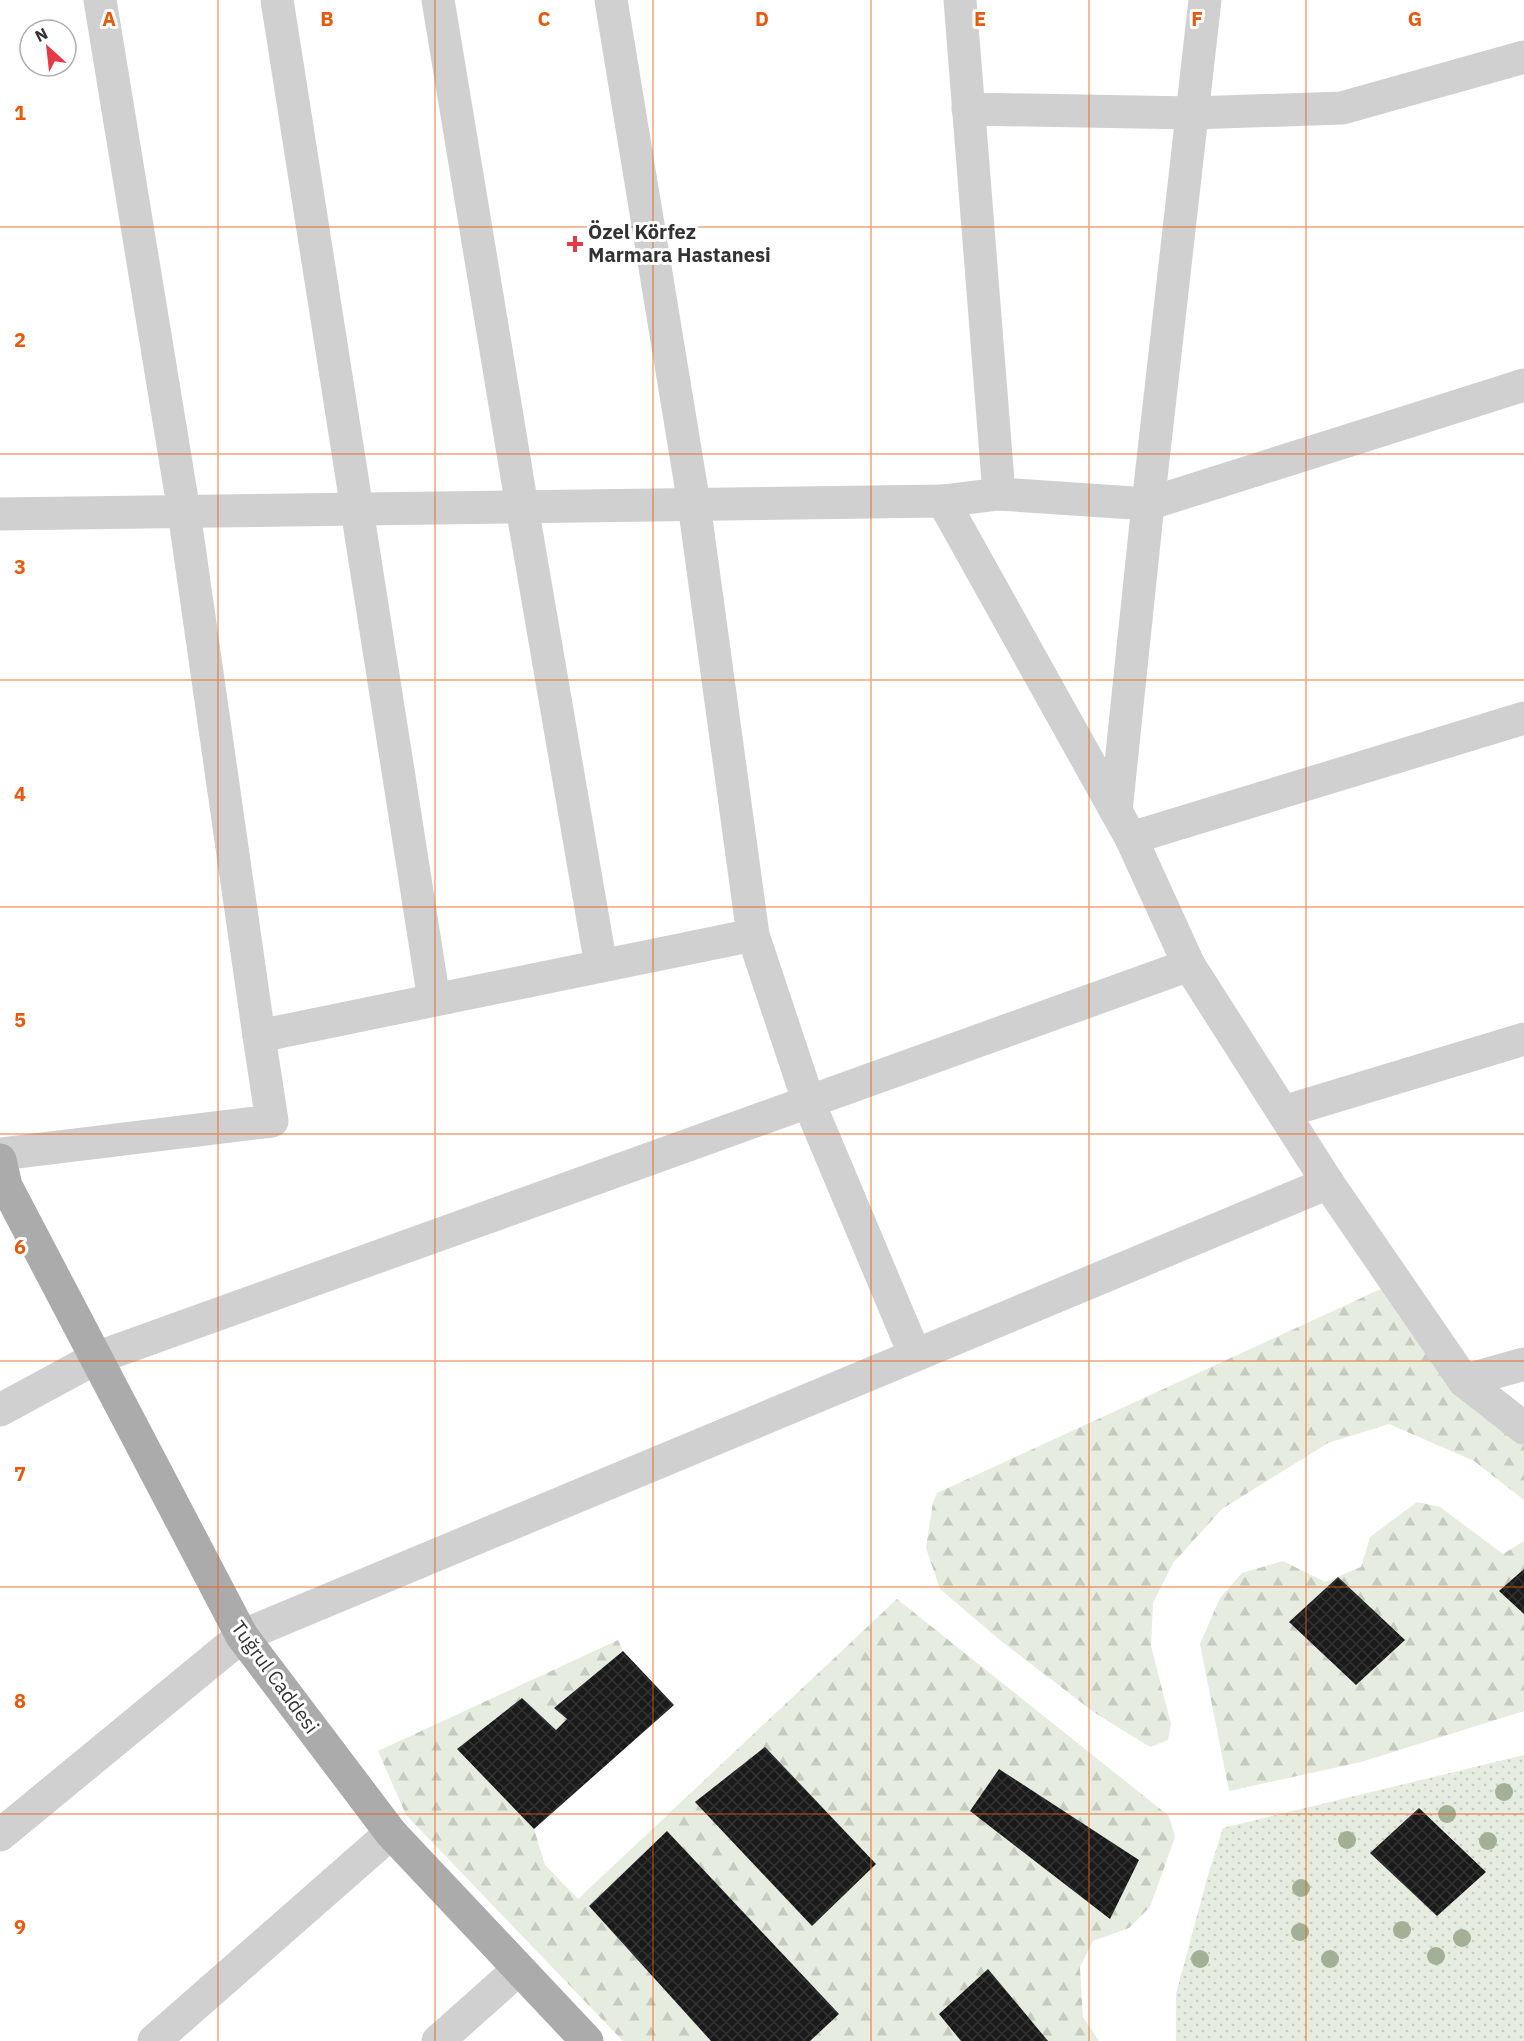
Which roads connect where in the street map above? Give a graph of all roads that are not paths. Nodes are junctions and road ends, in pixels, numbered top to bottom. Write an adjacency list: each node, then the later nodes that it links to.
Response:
1 (100, 0): 17 (street)
2 (277, 0): 16 (street)
3 (438, 0): 15 (street)
4 (611, 0): 13 (street)
5 (960, 0): 8 (street)
6 (1205, 0): 9 (street)
7 (1524, 57): 9 (street)
8 (968, 110): 9 (street); 11 (street)
9 (1192, 113): 14 (street)
10 (1524, 385): 14 (street)
11 (999, 494): 12 (street); 14 (street)
12 (943, 501): 13 (street); 20 (street)
13 (694, 504): 15 (street); 21 (street)
14 (1148, 504): 20 (street)
15 (522, 507): 16 (street); 23 (street)
16 (356, 509): 17 (street); 24 (street)
17 (184, 512): 18 (street); 25 (street)
18 (0, 514)
19 (1524, 718): 20 (street)
20 (1123, 825): 22 (street)
21 (753, 935): 23 (street); 27 (street)
22 (1190, 965): 27 (street); 28 (street)
23 (601, 966): 24 (street)
24 (435, 1000): 25 (street)
25 (259, 1036): 29 (street)
26 (1524, 1039): 28 (street)
27 (809, 1102): 32 (street); 33 (street)
28 (1283, 1112): 31 (street)
29 (0, 1154)
30 (2, 1179): 33 (main road, Tuğrul Caddesi)
31 (1328, 1183): 32 (street); 35 (street)
32 (915, 1355): 38 (street)
33 (96, 1358): 36 (street); 38 (main road, Tuğrul Caddesi)
34 (1524, 1364): 35 (street)
35 (1464, 1381): 37 (street)
36 (0, 1410)
37 (1524, 1428)
38 (242, 1636): 39 (main road, Tuğrul Caddesi); 40 (street)
39 (391, 1833): 41 (main road, Tuğrul Caddesi); 42 (street)
40 (0, 1835)
41 (519, 1969): 43 (street); 44 (main road, Tuğrul Caddesi)
42 (154, 2041)
43 (438, 2041)
44 (587, 2041)

